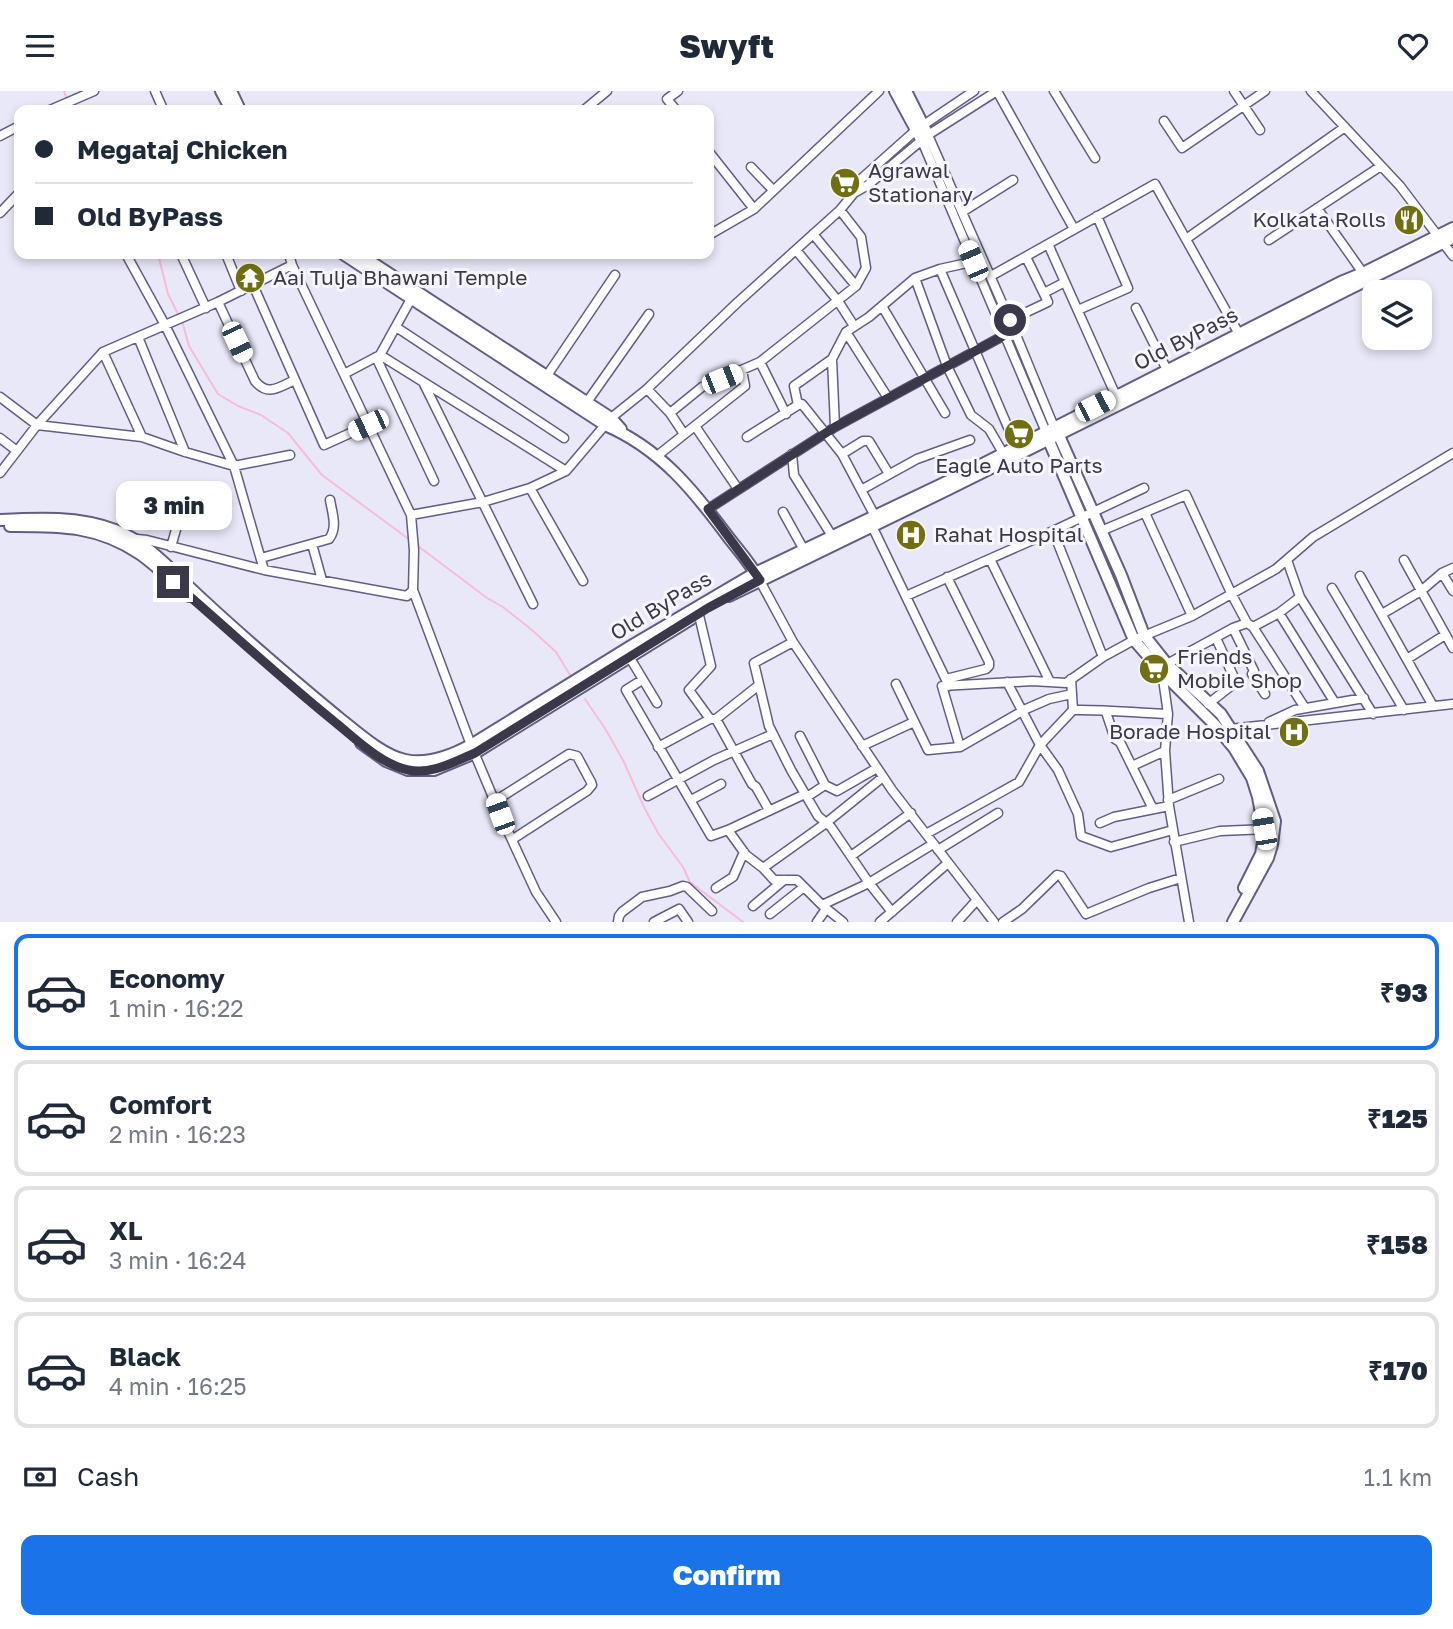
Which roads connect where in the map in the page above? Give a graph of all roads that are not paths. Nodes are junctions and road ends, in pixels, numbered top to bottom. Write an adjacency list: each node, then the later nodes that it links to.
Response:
1 (94, 91): 13 (street)
2 (607, 91): 14 (street)
3 (678, 91): 15 (street)
4 (879, 91): 26 (street)
5 (895, 91): 20 (main road)
6 (906, 91): 20 (main road)
7 (974, 91): 20 (street)
8 (997, 91): 20 (street); 35 (street)
9 (1054, 91): 22 (street)
10 (1234, 91): 16 (street)
11 (1265, 91): 16 (street)
12 (1311, 91): 18 (street)
13 (63, 105)
14 (590, 105)
15 (672, 105)
16 (1244, 106): 17 (street); 19 (street)
17 (1164, 121)
18 (1345, 127): 23 (street); 38 (street)
19 (1260, 130)
20 (922, 133): 30 (street); 31 (street); 51 (street)
21 (714, 158): 29 (street)
22 (1095, 158)
23 (1381, 166): 28 (street); 39 (street)
24 (751, 167): 26 (street)
25 (1013, 180): 31 (street)
26 (773, 190): 29 (street)
27 (14, 198): 32 (street)
28 (1317, 208): 40 (street); 54 (street)
29 (754, 209): 36 (street)
30 (839, 210): 37 (street); 60 (street)
31 (962, 212): 51 (street)
32 (0, 213)
33 (1097, 216): 35 (street); 38 (street); 70 (street)
34 (1453, 228): 39 (main road, Old ByPass)
35 (1074, 229): 41 (street)
36 (714, 232)
37 (813, 234): 42 (street); 60 (street)
38 (1186, 239): 77 (street)
39 (1445, 239): 43 (street); 54 (main road, Old ByPass); 61 (main road)
40 (1269, 240)
41 (1048, 244): 44 (street); 58 (street)
42 (796, 250): 65 (street); 93 (street)
43 (1453, 256)
44 (1026, 257): 56 (street); 63 (street)
45 (129, 259): 73 (street)
46 (183, 259): 68 (street)
47 (228, 259): 62 (street)
48 (290, 259): 52 (street)
49 (351, 259): 64 (main road)
50 (367, 259): 89 (main road)
51 (978, 260): 53 (street); 56 (street); 78 (street)
52 (292, 265): 59 (street); 88 (street)
53 (940, 269): 57 (street); 80 (street)
54 (1363, 273): 61 (main road, Old ByPass)
55 (615, 275): 89 (street)
56 (990, 276): 72 (street)
57 (915, 278): 67 (street); 85 (street)
58 (1065, 282): 63 (street); 70 (street)
59 (253, 285): 62 (street); 91 (street)
60 (856, 286): 65 (street)
61 (1344, 286): 77 (main road, Old ByPass); 107 (main road)
62 (242, 291): 66 (street)
63 (1044, 293): 72 (street)
64 (411, 299): 74 (street); 102 (main road)
65 (838, 301): 75 (street); 84 (street)
66 (218, 302): 68 (street); 91 (street)
67 (882, 306): 75 (street); 90 (street)
68 (205, 308): 73 (street)
69 (1136, 308): 87 (street)
70 (1078, 310): 94 (street)
71 (649, 314): 97 (street)
72 (1010, 320): 76 (street)
73 (165, 325): 79 (street); 124 (street)
74 (396, 327): 82 (street); 113 (street)
75 (850, 329): 83 (street); 96 (street)
76 (1014, 330): 78 (street); 107 (street)
77 (1239, 334): 87 (main road, Old ByPass)
78 (1005, 335): 80 (street); 107 (street)
79 (138, 337): 81 (street); 117 (street)
80 (976, 351): 85 (street); 115 (street)
81 (103, 352): 103 (street); 110 (street)
82 (378, 356): 88 (street); 92 (street); 128 (street)
83 (832, 359): 98 (street); 106 (street)
84 (760, 362): 86 (street); 101 (street)
85 (947, 366): 90 (street); 118 (street)
86 (742, 370): 99 (street); 105 (street)
87 (1167, 370): 94 (main road, Old ByPass)
88 (344, 374): 104 (street)
89 (546, 377): 97 (main road)
90 (925, 379): 96 (street); 100 (street)
91 (295, 380): 104 (street)
92 (422, 381): 125 (street); 135 (street)
93 (647, 390): 99 (street); 102 (street)
94 (1116, 396): 107 (main road, Old ByPass)
95 (0, 397): 103 (street)
96 (888, 398): 106 (street)
97 (587, 402): 102 (main road)
98 (798, 405): 101 (street); 109 (street)
99 (670, 413): 108 (street)
100 (945, 413)
101 (786, 414): 111 (street)
102 (608, 421): 123 (main road); 125 (street)
103 (37, 425): 110 (street); 116 (street)
104 (368, 425): 139 (street)
105 (695, 426): 108 (street); 131 (street)
106 (835, 427): 109 (street)
107 (1052, 433): 115 (main road, Old ByPass); 140 (main road); 142 (main road)
108 (684, 434): 123 (street)
109 (824, 434): 120 (street); 121 (street)
110 (142, 437): 117 (street)
111 (747, 437)
112 (0, 438): 116 (street)
113 (564, 438)
114 (970, 440): 127 (street)
115 (1016, 446): 118 (main road, Old ByPass)
116 (17, 451): 126 (street)
117 (185, 452): 124 (street)
118 (1003, 453): 142 (main road, Old ByPass)
119 (1453, 453): 153 (street)
120 (792, 454): 131 (street); 146 (street)
121 (842, 454): 127 (street); 132 (street)
122 (290, 455): 124 (street)
123 (657, 456): 136 (main road)
124 (234, 466): 151 (street)
125 (566, 471): 129 (street)
126 (0, 473)
127 (889, 474): 132 (street)
128 (434, 481)
129 (530, 488): 135 (street); 162 (street)
130 (1144, 488): 140 (street)
131 (738, 489): 136 (street)
132 (861, 490): 142 (street)
133 (186, 498): 149 (street)
134 (330, 500): 148 (street)
135 (482, 502): 139 (street); 170 (street)
136 (708, 509): 159 (main road)
137 (783, 512): 150 (street)
138 (1145, 513): 145 (street); 167 (street); 174 (street)
139 (411, 515): 164 (street)
140 (1088, 515): 144 (street); 145 (main road); 178 (main road)
141 (0, 520): 147 (main road, Old ByPass)
142 (875, 522): 146 (main road, Old ByPass); 159 (main road); 168 (street)
143 (0, 526): 147 (main road, Old ByPass)
144 (1054, 531): 152 (street); 182 (street)
145 (1101, 531): 178 (main road)
146 (832, 536): 150 (main road, Old ByPass)
147 (126, 541): 149 (street); 221 (main road, Old ByPass)
148 (312, 544): 151 (street); 161 (street)
149 (171, 547): 156 (street)
150 (804, 550): 159 (main road, Old ByPass)
151 (261, 558): 156 (street)
152 (990, 559): 160 (street); 189 (street)
153 (1287, 559): 167 (street); 169 (street)
154 (1404, 560): 165 (street)
155 (1453, 568): 157 (street)
156 (264, 570): 161 (street)
157 (1442, 573): 165 (street); 166 (street)
158 (1360, 576): 173 (street)
159 (758, 577): 171 (main road, Old ByPass); 180 (street)
160 (947, 577): 168 (street); 191 (street)
161 (322, 580): 164 (street)
162 (583, 581)
163 (1332, 588): 206 (street)
164 (413, 590): 221 (street)
165 (1421, 591): 173 (street); 177 (street)
166 (1453, 591)
167 (1232, 595): 174 (street); 175 (street)
168 (906, 596): 191 (street)
169 (1300, 597): 172 (street); 195 (street)
170 (533, 604)
171 (698, 611): 183 (main road); 211 (street); 221 (main road, Old ByPass)
172 (1279, 613): 175 (street); 200 (street)
173 (1382, 614): 184 (street)
174 (1192, 616): 178 (street)
175 (1250, 625): 176 (street); 204 (street)
176 (1233, 628): 179 (street); 186 (street)
177 (1445, 635): 181 (street); 184 (street)
178 (1139, 638): 182 (street); 185 (main road)
179 (1216, 638): 185 (street); 190 (street)
180 (793, 642): 194 (street); 218 (street)
181 (1453, 648)
182 (1103, 657): 187 (street)
183 (629, 658): 188 (street); 221 (main road)
184 (1407, 659): 203 (street)
185 (1164, 668): 201 (main road); 209 (street); 243 (main road)
186 (1254, 671): 190 (street); 197 (street)
187 (1071, 679): 189 (street); 196 (street)
188 (642, 680): 199 (street); 219 (street)
189 (1050, 682): 192 (street)
190 (1236, 682): 201 (street)
191 (947, 683): 192 (street); 220 (street)
192 (1007, 683): 207 (street)
193 (896, 684): 212 (street)
194 (759, 685): 211 (street); 215 (street)
195 (1358, 688): 198 (street); 200 (street)
196 (1072, 694): 205 (street); 207 (street)
197 (1265, 694)
198 (1364, 698): 200 (street); 210 (street)
199 (657, 703)
200 (1339, 703): 204 (street)
201 (1208, 704): 214 (main road)
202 (1453, 704): 203 (street)
203 (1433, 706): 206 (street)
204 (1305, 708): 213 (street)
205 (1073, 709): 208 (street); 217 (street)
206 (1404, 710): 210 (street)
207 (1023, 711): 217 (street); 220 (street)
208 (1107, 712): 209 (street); 224 (street)
209 (1168, 714): 223 (street)
210 (1373, 714): 213 (street)
211 (713, 719): 219 (street); 222 (street)
212 (914, 722): 218 (street); 220 (street)
213 (1263, 725): 214 (street)
214 (1230, 729): 243 (main road)
215 (773, 734): 222 (street); 232 (street)
216 (800, 736): 230 (street)
217 (1040, 745): 242 (street); 245 (street)
218 (862, 746): 225 (street)
219 (658, 747): 227 (street)
220 (960, 747)
221 (473, 749): 233 (street)
222 (734, 751): 227 (street); 237 (street)
223 (1165, 751): 224 (street); 235 (street)
224 (1132, 766): 236 (street)
225 (877, 768): 226 (street); 230 (street)
226 (883, 777): 238 (street); 240 (street)
227 (680, 779): 231 (street); 234 (street)
228 (1219, 779): 235 (street)
229 (721, 784): 234 (street)
230 (825, 785): 232 (street)
231 (648, 796)
232 (806, 796): 237 (street); 240 (street)
233 (495, 800): 246 (street); 246 (street)
234 (691, 800): 244 (street)
235 (1168, 803): 236 (street); 242 (street)
236 (1153, 809): 241 (street)
237 (769, 810): 244 (street)
238 (911, 813): 245 (street); 250 (street)
239 (998, 813): 248 (street)
240 (826, 823): 250 (street); 252 (street)
241 (1100, 823)
242 (1172, 829): 247 (street)
243 (1269, 829): 247 (street); 276 (main road); 277 (main road)
244 (728, 830): 249 (street)
245 (926, 834): 248 (street)
246 (513, 839): 265 (street)
247 (1174, 842): 253 (street)
248 (936, 847): 251 (street); 255 (street)
249 (744, 852): 252 (street); 257 (street)
250 (850, 856): 255 (street)
251 (948, 863): 258 (street); 262 (street)
252 (763, 868): 254 (street)
253 (1181, 878): 274 (street); 275 (street)
254 (784, 880): 256 (street); 259 (street)
255 (869, 883): 260 (street); 262 (street)
256 (804, 887): 260 (street); 263 (street)
257 (716, 888)
258 (977, 900): 264 (street); 273 (street)
259 (753, 906)
260 (824, 907): 269 (street); 270 (street)
261 (712, 911): 266 (street)
262 (892, 912): 271 (street)
263 (770, 914)
264 (965, 918): 272 (street)
265 (556, 922)
266 (618, 922)
267 (654, 922): 268 (street)
268 (688, 922)
269 (817, 922)
270 (843, 922)
271 (880, 922)
272 (957, 922)
273 (994, 922)
274 (1003, 922)
275 (1189, 922)
276 (1227, 922)
277 (1233, 922)

